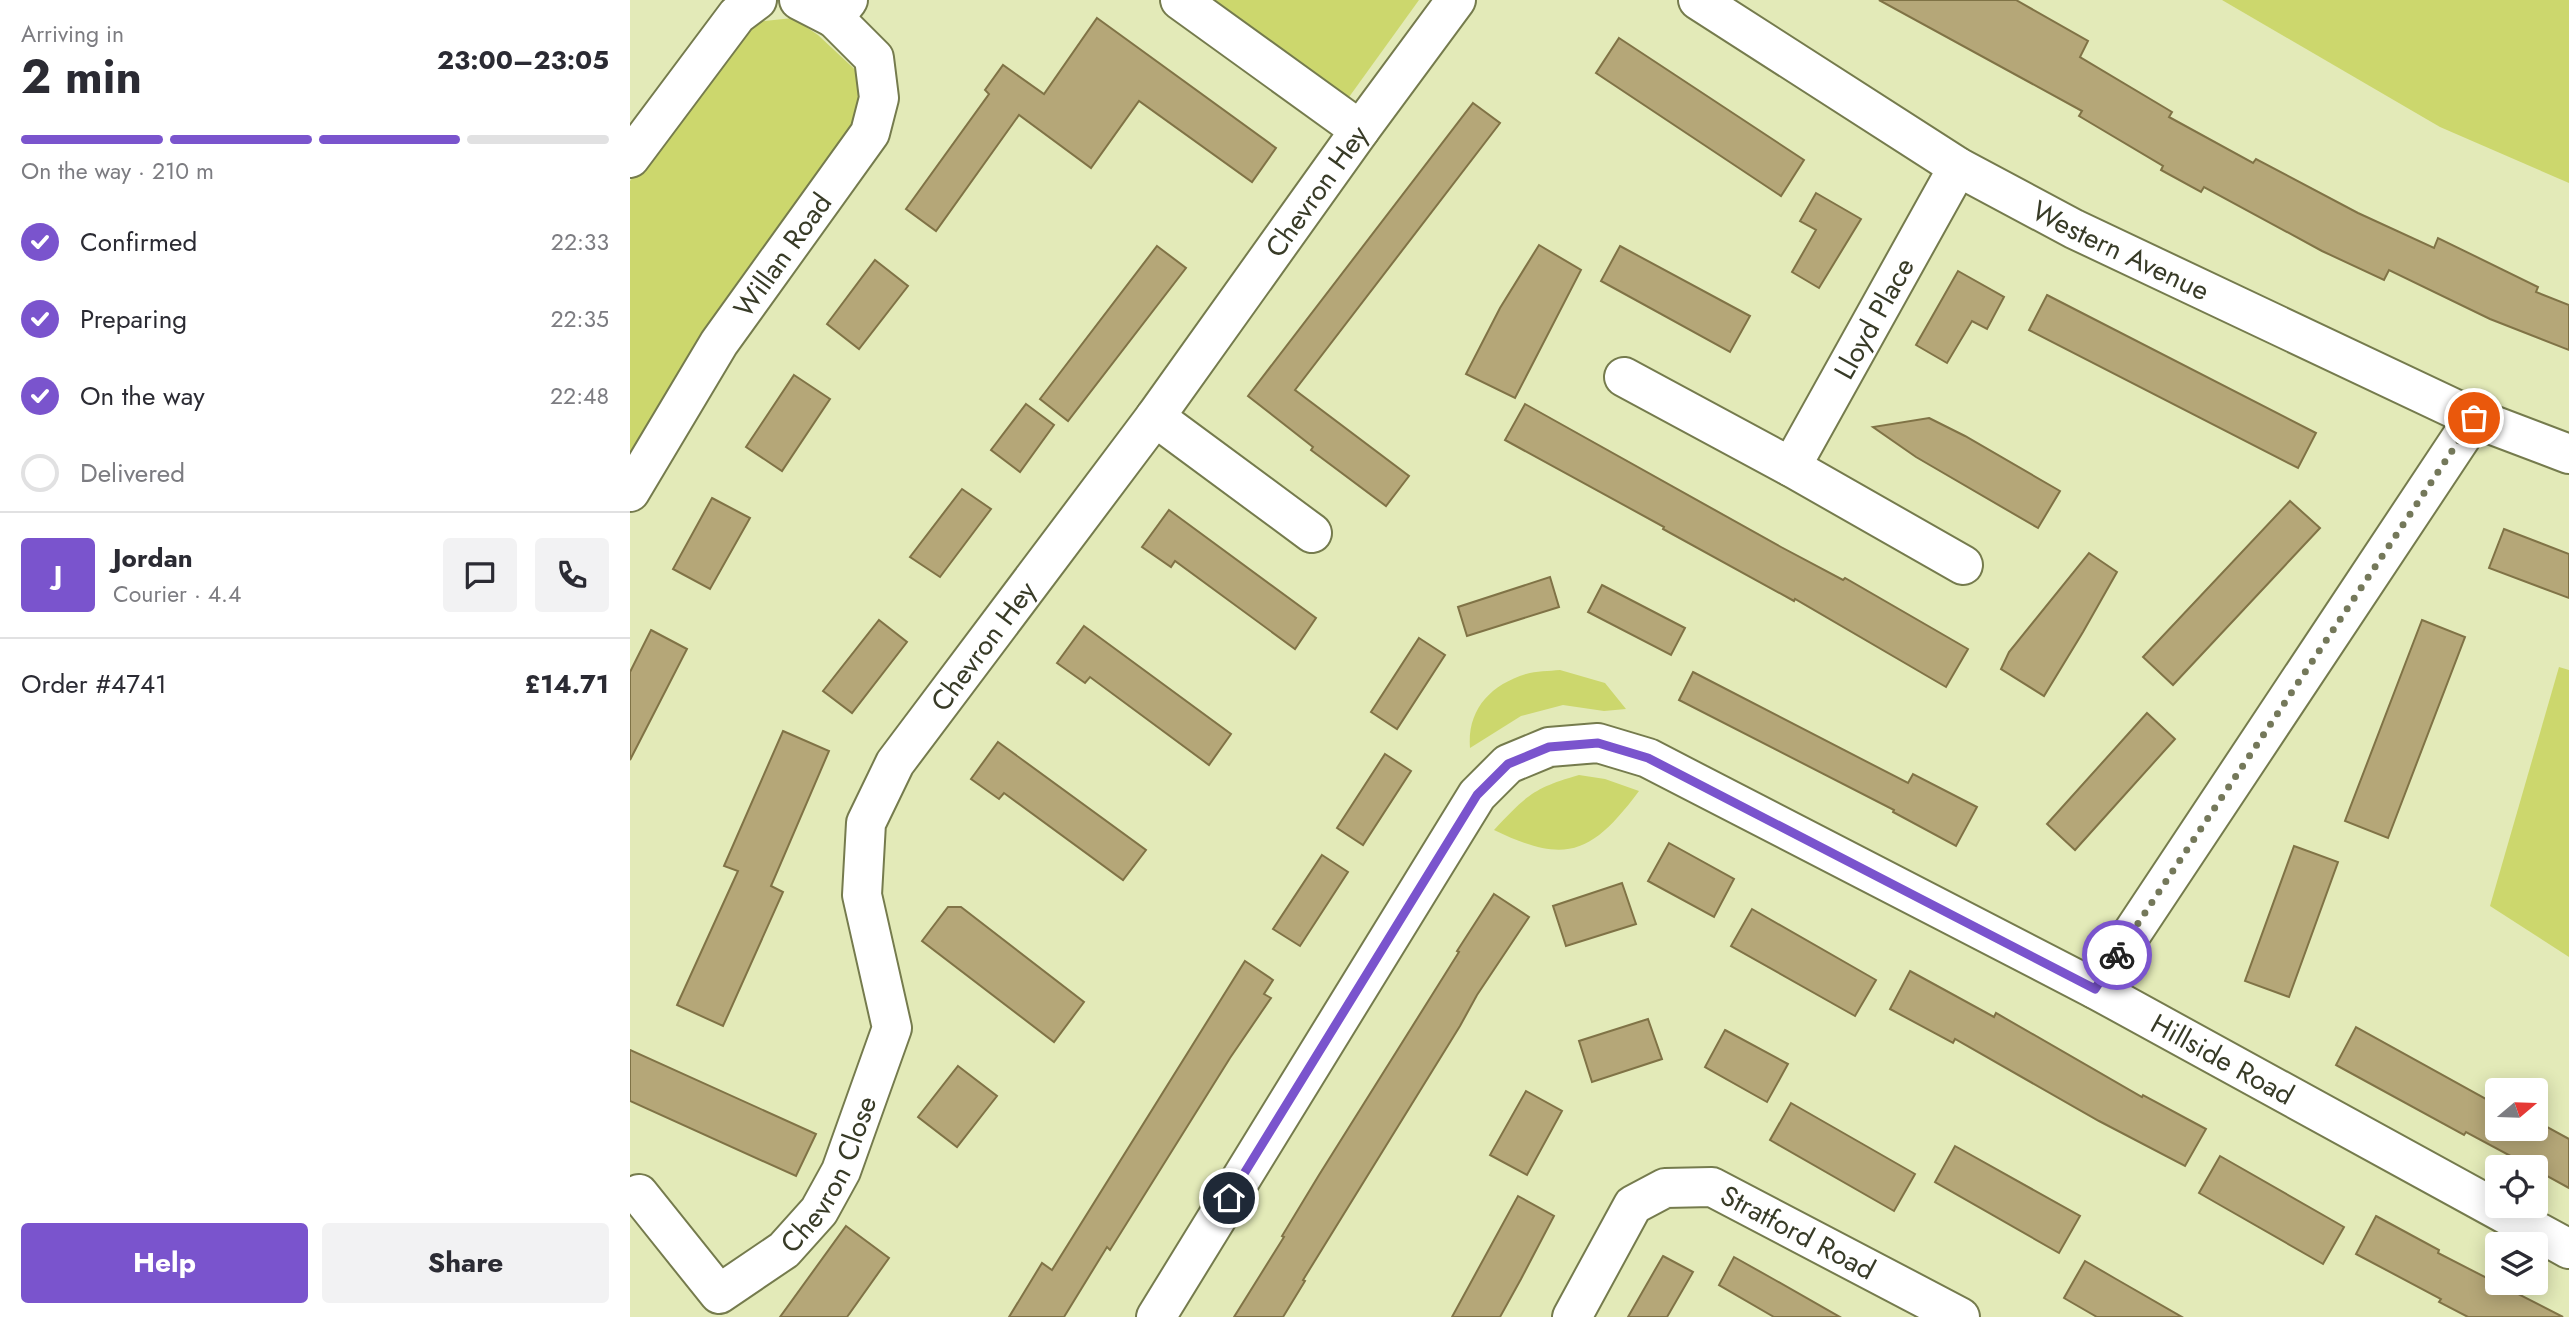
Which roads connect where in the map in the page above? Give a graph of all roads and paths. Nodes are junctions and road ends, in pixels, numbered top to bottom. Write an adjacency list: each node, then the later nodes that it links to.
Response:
1 (757, 0): 8 (street)
2 (799, 0): 6 (street, Willan Road)
3 (1180, 0): 7 (street)
4 (1457, 0): 7 (street, Chevron Hey)
5 (1698, 0): 9 (street, Western Avenue)
6 (841, 9): 15 (street, Willan Road)
7 (1360, 130): 11 (street, Chevron Hey)
8 (630, 158)
9 (1958, 167): 12 (street, Western Avenue); 14 (street, Lloyd Place)
10 (1624, 377): 14 (street)
11 (1155, 417): 16 (street); 18 (street, Chevron Hey)
12 (2474, 418): 13 (street, Western Avenue); 19 (street)
13 (2569, 454)
14 (1791, 467): 17 (street)
15 (630, 492)
16 (1312, 533)
17 (1963, 565)
18 (862, 895): 20 (street, Chevron Close)
19 (2095, 989): 21 (street, Hillside Road); 23 (street, Hillside Road)
20 (639, 1194)
21 (2569, 1249)
22 (1952, 1315): 24 (street, Stratford Road)
23 (1156, 1317)
24 (1572, 1317)

